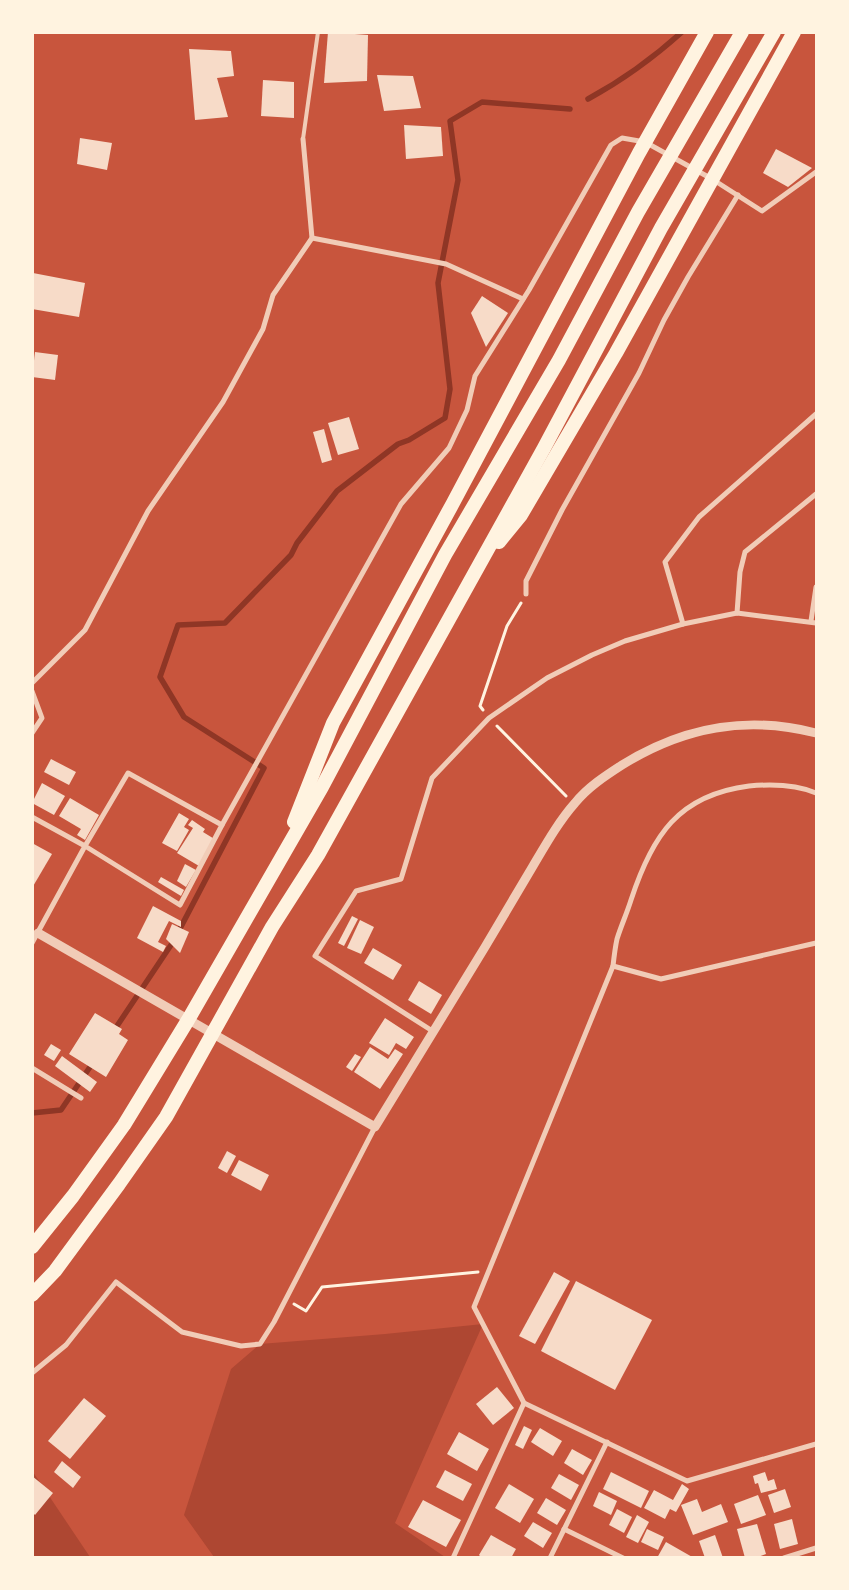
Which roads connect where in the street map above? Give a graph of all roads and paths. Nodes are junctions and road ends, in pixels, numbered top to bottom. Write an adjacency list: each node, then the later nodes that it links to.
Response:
1 (318, 32): 6 (lane)
2 (707, 32): 7 (highway)
3 (742, 32): 31 (highway)
4 (774, 32): 15 (highway)
5 (794, 32): 9 (highway)
6 (303, 139): 11 (street)
7 (646, 142): 9 (street); 12 (street); 31 (highway)
8 (816, 172): 10 (street)
9 (712, 179): 10 (street); 15 (highway)
10 (738, 195): 17 (street)
11 (312, 238): 12 (street); 21 (street)
12 (523, 299): 29 (street)
13 (816, 414): 20 (street)
14 (816, 494): 18 (street)
15 (472, 578): 38 (highway)
16 (816, 587): 19 (street)
17 (526, 594): 23 (path)
18 (738, 614): 19 (street); 20 (street)
19 (814, 622)
20 (683, 624): 23 (street)
21 (32, 683)
22 (32, 691): 25 (street)
23 (489, 718): 27 (path); 37 (street)
24 (816, 732): 27 (street)
25 (32, 733)
26 (816, 792): 35 (street)
27 (574, 804): 37 (street)
28 (32, 817): 30 (street)
29 (222, 825): 30 (street); 30 (street)
30 (85, 846): 32 (street)
31 (279, 860): 36 (highway)
32 (38, 933): 33 (street); 36 (street)
33 (32, 943)
34 (816, 943): 35 (street)
35 (613, 966): 43 (street)
36 (188, 1020): 38 (street); 42 (highway)
37 (434, 1032): 41 (street)
38 (213, 1034): 41 (street); 44 (highway)
39 (32, 1068): 40 (street)
40 (81, 1098)
41 (375, 1127): 45 (street)
42 (32, 1247)
43 (488, 1271): 45 (path); 47 (street)
44 (32, 1295)
45 (285, 1300): 46 (street)
46 (32, 1373)
47 (524, 1402): 48 (street); 53 (street)
48 (607, 1442): 49 (street); 50 (street)
49 (816, 1444)
50 (564, 1528): 54 (street); 55 (street)
51 (816, 1548): 52 (street)
52 (804, 1555): 56 (street)
53 (453, 1558)
54 (550, 1558)
55 (622, 1558)
56 (784, 1558)

